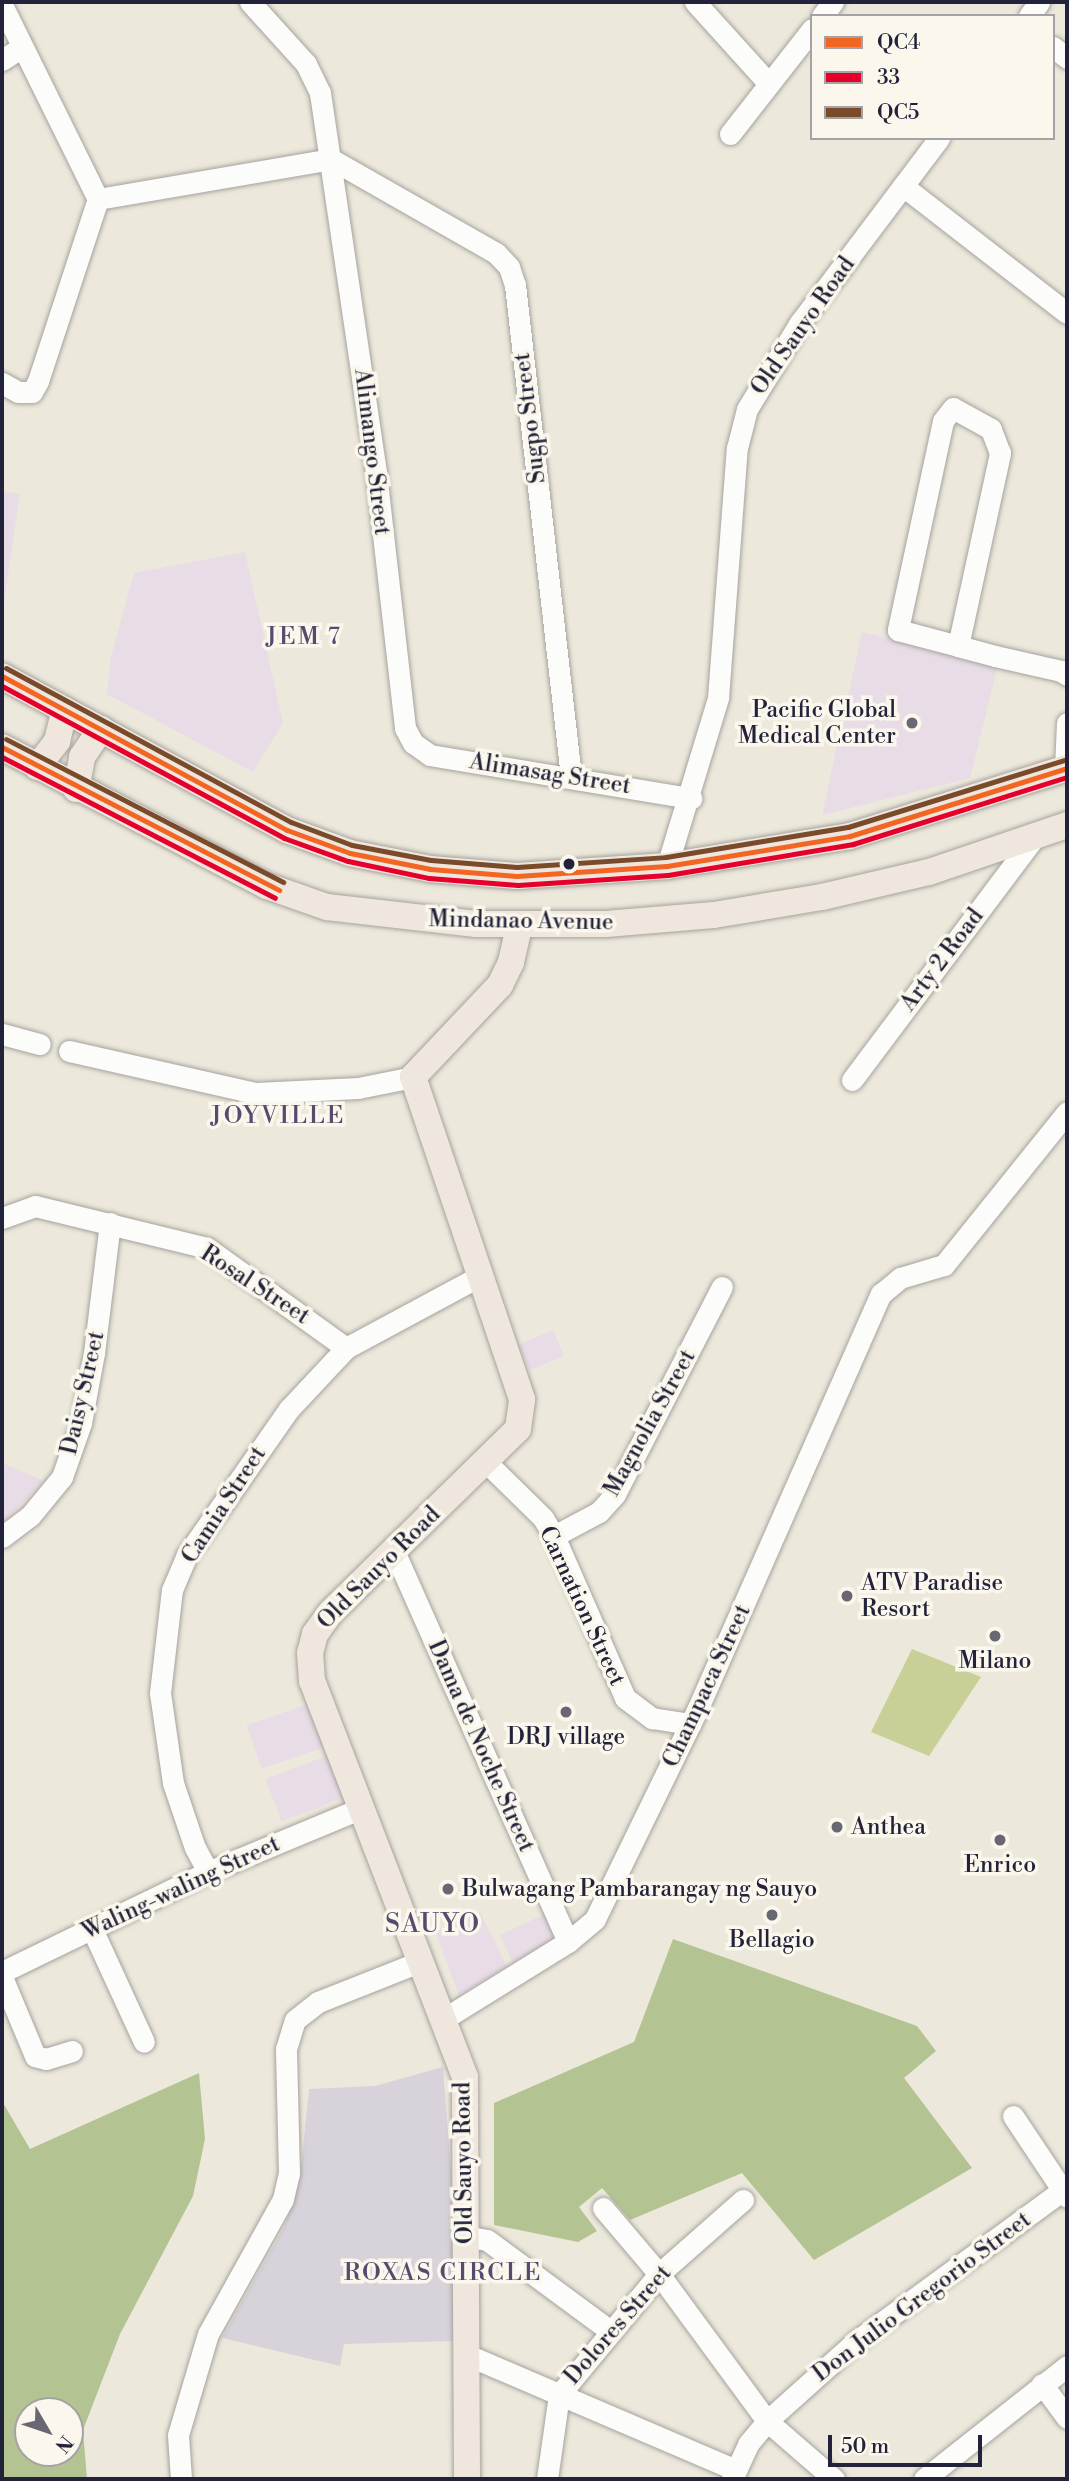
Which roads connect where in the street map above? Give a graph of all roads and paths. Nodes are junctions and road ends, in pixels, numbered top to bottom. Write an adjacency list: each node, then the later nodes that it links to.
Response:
1 (250, 2): 10 (street, Alimango Street)
2 (695, 2): 7 (street)
3 (2, 5): 5 (street)
4 (810, 32): 7 (street)
5 (22, 47): 6 (street); 12 (street)
6 (2, 60)
7 (769, 84): 8 (street)
8 (730, 134)
9 (938, 140): 11 (street, Old Sauyo Road)
10 (331, 159): 12 (street); 21 (street, Alimango Street); 25 (street, Sugpo Street)
11 (903, 186): 13 (street); 27 (street, Old Sauyo Road)
12 (99, 199): 14 (street)
13 (1067, 313)
14 (2, 383)
15 (958, 646): 15 (street); 16 (street)
16 (1067, 675)
17 (2, 676): 18 (main road, Mindanao Avenue)
18 (65, 710): 20 (main road, Mindanao Avenue); 23 (main road)
19 (1067, 723): 24 (street)
20 (101, 729): 26 (main road); 30 (main road, Mindanao Avenue)
21 (413, 743): 25 (street, Alimasag Street)
22 (2, 747): 23 (main road, Mindanao Avenue)
23 (37, 767): 26 (main road, Mindanao Avenue)
24 (1066, 769): 30 (main road, Mindanao Avenue)
25 (571, 776): 27 (street, Alimasag Street)
26 (76, 789): 31 (main road, Mindanao Avenue)
27 (691, 798): 30 (street, Old Sauyo Road)
28 (1067, 825): 29 (main road, Mindanao Avenue)
29 (1033, 839): 31 (main road, Mindanao Avenue); 36 (street, Arty 2 Road)
30 (667, 866)
31 (519, 926): 35 (main road)
32 (2, 1034): 33 (street)
33 (40, 1044)
34 (69, 1051): 35 (street)
35 (413, 1077): 40 (main road, Old Sauyo Road)
36 (852, 1080)
37 (1067, 1112): 47 (street, Champaca Street)
38 (2, 1218): 39 (street, Rosal Street)
39 (110, 1223): 42 (street, Rosal Street); 45 (street, Daisy Street)
40 (478, 1277): 42 (street, Camia Street); 43 (main road, Old Sauyo Road)
41 (722, 1287): 44 (street, Magnolia Street)
42 (346, 1348): 49 (street, Camia Street)
43 (486, 1462): 44 (street, Carnation Street); 46 (main road, Old Sauyo Road)
44 (554, 1536): 47 (street, Carnation Street)
45 (2, 1537)
46 (394, 1551): 48 (main road, Old Sauyo Road); 51 (street, Dama de Noche Street)
47 (691, 1724): 51 (street, Champaca Street)
48 (362, 1808): 49 (street, Waling-waling Street); 52 (main road, Old Sauyo Road)
49 (208, 1872): 50 (street, Waling-waling Street)
50 (92, 1928): 53 (street, Waling-waling Street); 55 (street)
51 (568, 1942): 54 (street, Champaca Street)
52 (419, 1962): 54 (main road, Old Sauyo Road); 71 (street)
53 (2, 1975): 56 (street)
54 (442, 2020): 61 (main road, Old Sauyo Road)
55 (144, 2042)
56 (72, 2051)
57 (1013, 2116): 58 (street)
58 (1066, 2191): 69 (street, Don Julio Gregorio Street)
59 (743, 2200): 62 (street, Dolores Street)
60 (603, 2208): 62 (street)
61 (466, 2236): 63 (street); 64 (main road, Old Sauyo Road)
62 (659, 2274): 63 (street, Dolores Street); 69 (street)
63 (609, 2330): 67 (street, Dolores Street)
64 (465, 2354): 67 (street); 72 (main road, Old Sauyo Road)
65 (1067, 2366): 66 (street)
66 (1042, 2384): 68 (street); 75 (street)
67 (559, 2395): 70 (street); 73 (street, Dolores Street)
68 (1067, 2418)
69 (767, 2421): 70 (street, Don Julio Gregorio Street); 74 (street)
70 (734, 2475)
71 (181, 2479)
72 (467, 2479)
73 (547, 2479)
74 (834, 2479)
75 (924, 2479)

